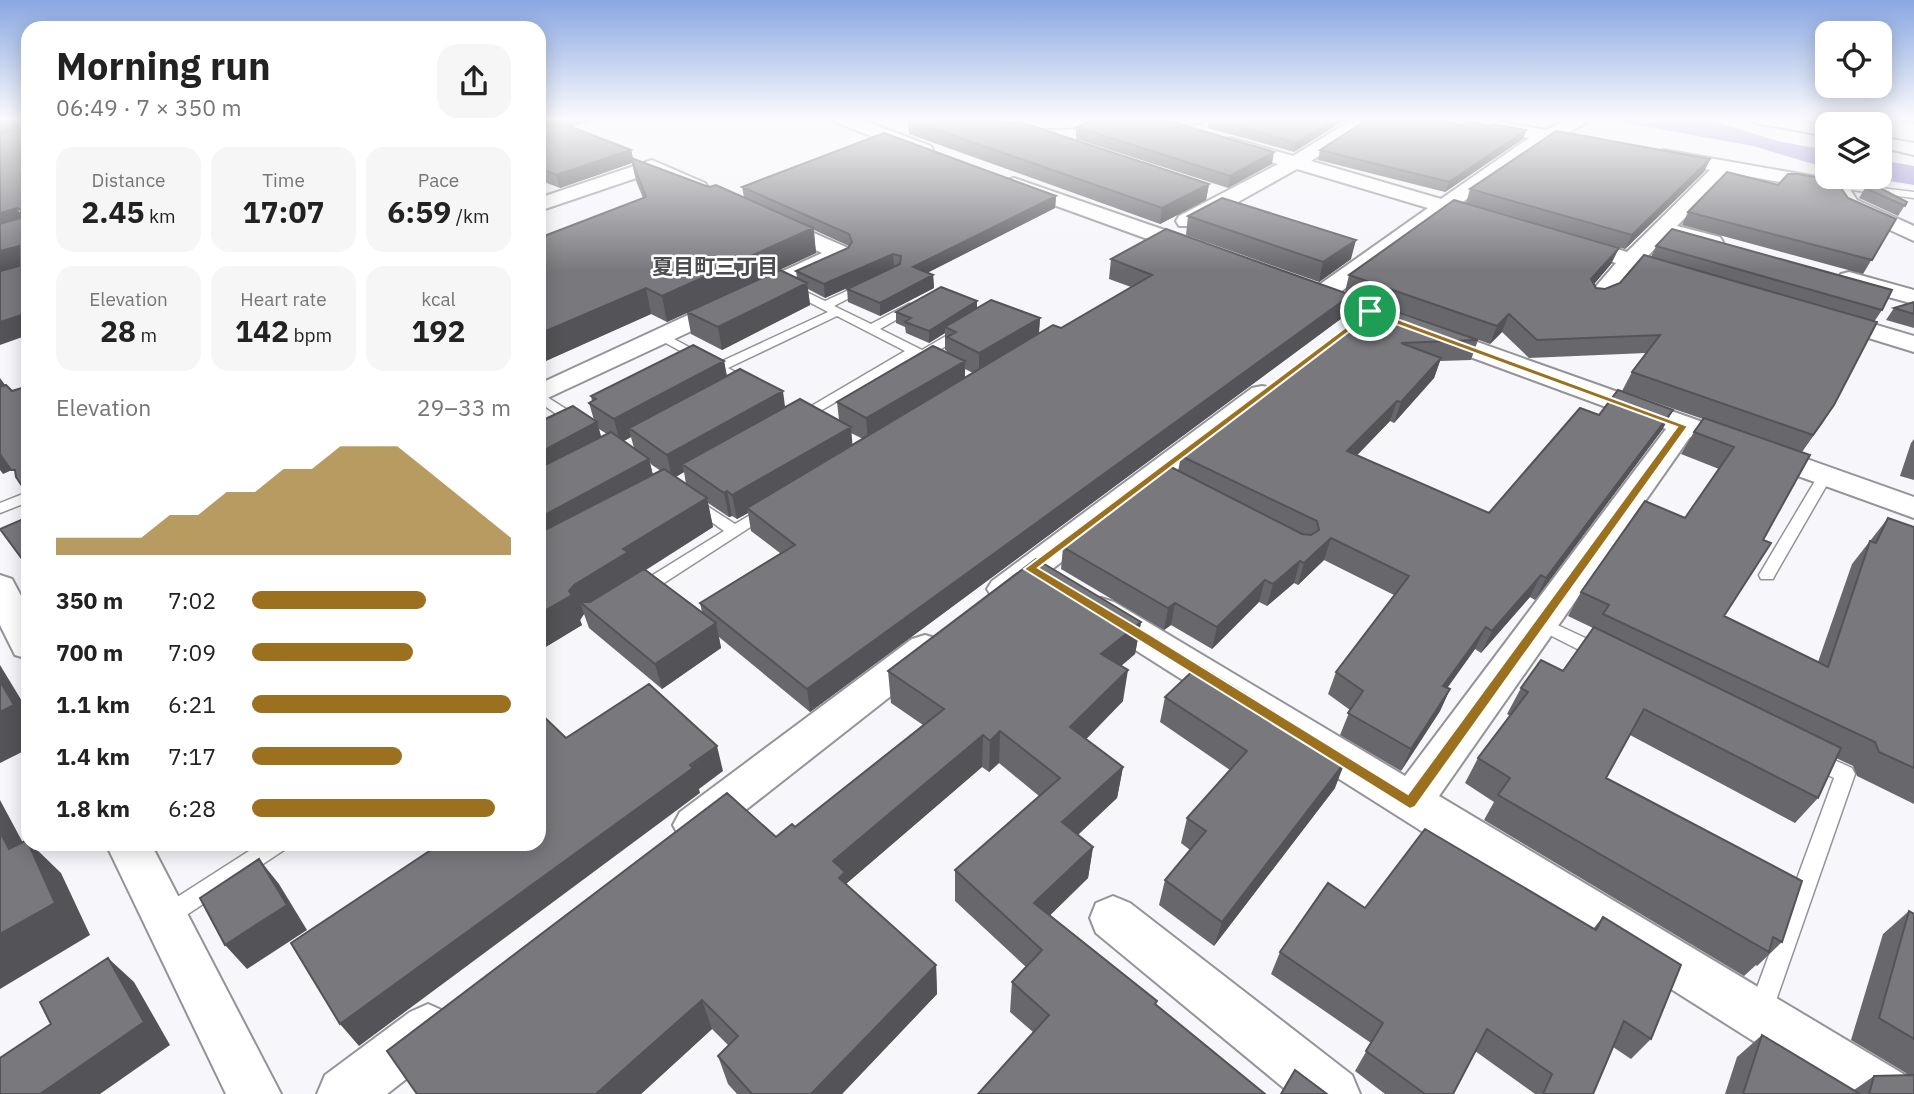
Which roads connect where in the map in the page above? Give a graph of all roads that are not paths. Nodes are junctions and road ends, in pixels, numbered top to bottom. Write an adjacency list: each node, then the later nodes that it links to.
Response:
1 (643, 169): 16 (street)
2 (659, 169): 13 (street)
3 (1283, 169): 15 (street)
4 (1320, 169): 17 (street)
5 (1495, 169): 17 (street)
6 (1722, 169): 20 (street)
7 (1736, 169): 9 (street)
8 (988, 174): 22 (street)
9 (1815, 182)
10 (1840, 189): 21 (street)
11 (1863, 189): 14 (lane)
12 (1205, 190): 15 (street)
13 (715, 195)
14 (1914, 195)
15 (1230, 198): 22 (street)
16 (546, 203)
17 (1444, 206): 19 (street); 32 (street)
18 (752, 212): 31 (street)
19 (1506, 223)
20 (1662, 229): 24 (street); 26 (street)
21 (1914, 234)
22 (1160, 236): 25 (street)
23 (1556, 238): 26 (street)
24 (1728, 247)
25 (1222, 258)
26 (1631, 260): 30 (street); 34 (street)
27 (1821, 272): 33 (street)
28 (883, 278): 36 (lane)
29 (1285, 281): 32 (street)
30 (1699, 281)
31 (779, 282): 36 (lane); 41 (street)
32 (1322, 294): 49 (street)
33 (1914, 297)
34 (1598, 298)
35 (925, 299): 40 (lane)
36 (831, 309): 40 (lane); 44 (lane)
37 (1805, 311): 42 (street)
38 (1914, 315): 42 (street)
39 (977, 323): 43 (lane)
40 (871, 329): 43 (lane)
41 (662, 337): 44 (lane); 47 (street)
42 (1904, 340)
43 (924, 356): 50 (lane)
44 (718, 368): 46 (lane)
45 (1281, 379): 60 (street)
46 (745, 387)
47 (546, 392)
48 (546, 400): 51 (lane)
49 (1683, 426): 52 (street); 63 (street)
50 (779, 428)
51 (590, 431)
52 (1825, 476): 56 (street); 59 (lane)
53 (683, 495): 58 (lane)
54 (21, 500): 57 (lane)
55 (779, 504): 58 (lane)
56 (1914, 508)
57 (0, 509)
58 (734, 531): 62 (lane)
59 (1767, 575)
60 (1057, 585): 67 (street); 68 (street)
61 (0, 587): 64 (street)
62 (624, 600)
63 (1540, 623): 65 (lane); 67 (street)
64 (21, 629)
65 (1613, 659)
66 (1796, 750): 74 (lane)
67 (1410, 803): 74 (street)
68 (665, 848)
69 (131, 851): 71 (street)
70 (266, 851): 71 (lane)
71 (164, 917): 75 (street)
72 (1113, 918): 77 (street)
73 (455, 1009): 76 (street)
74 (1758, 1017): 78 (street)
75 (254, 1094)
76 (344, 1094)
77 (1333, 1094)
78 (1886, 1094)

